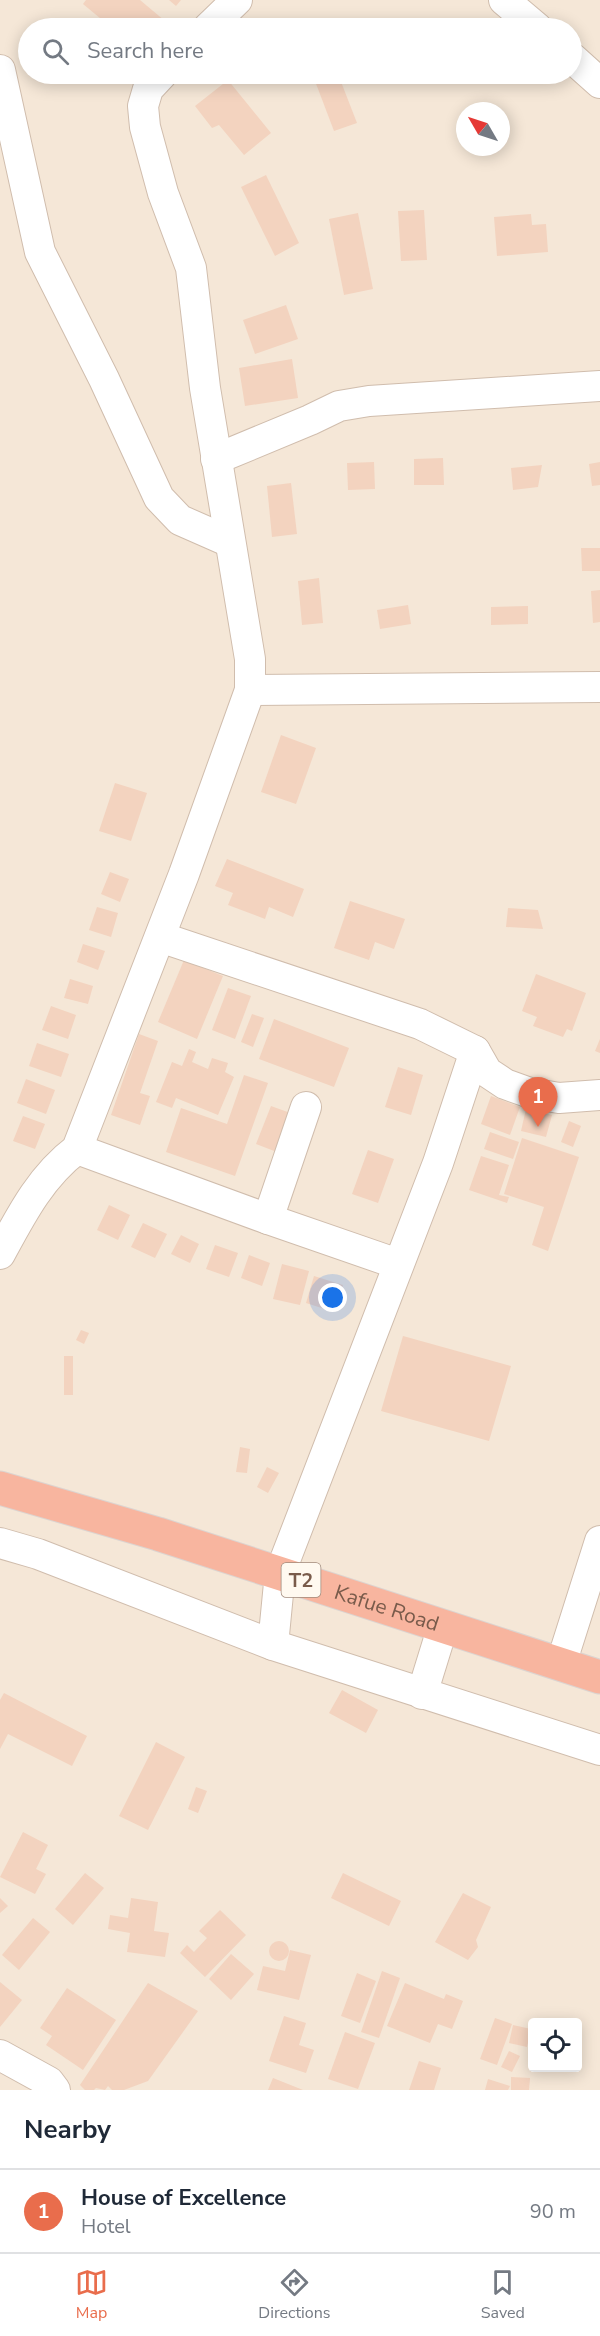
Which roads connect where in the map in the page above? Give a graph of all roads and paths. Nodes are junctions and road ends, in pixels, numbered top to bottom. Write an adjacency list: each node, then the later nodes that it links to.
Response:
1 (237, 0): 3 (street)
2 (504, 0): 4 (street)
3 (218, 18)
4 (525, 18)
5 (582, 67): 7 (street)
6 (0, 70): 11 (street)
7 (600, 83)
8 (153, 84): 10 (street)
9 (600, 386): 10 (street)
10 (216, 459): 11 (street)
11 (230, 542): 13 (street)
12 (600, 687): 13 (street)
13 (250, 690): 14 (street)
14 (160, 937): 15 (street); 18 (street)
15 (475, 1051): 16 (street); 21 (street)
16 (600, 1095)
17 (306, 1107): 19 (street)
18 (77, 1149): 19 (street); 20 (street)
19 (268, 1219): 21 (street)
20 (0, 1254)
21 (398, 1264): 25 (street)
22 (0, 1488): 25 (highway, Kafue Road / T2)
23 (600, 1541): 28 (street)
24 (0, 1543): 27 (street)
25 (280, 1573): 26 (highway, Kafue Road / T2); 27 (street)
26 (443, 1626): 28 (highway, Kafue Road / T2); 30 (street)
27 (273, 1645): 30 (street)
28 (561, 1664): 29 (highway, Kafue Road / T2)
29 (600, 1677)
30 (422, 1694): 31 (street)
31 (600, 1750)
32 (0, 2055): 33 (street)
33 (55, 2090)

